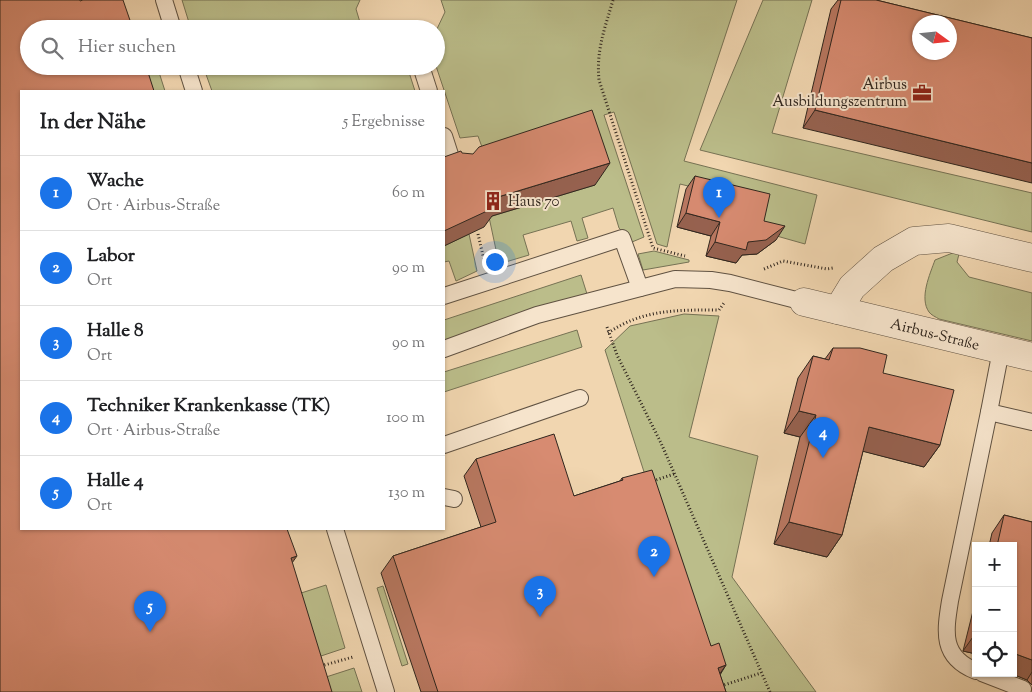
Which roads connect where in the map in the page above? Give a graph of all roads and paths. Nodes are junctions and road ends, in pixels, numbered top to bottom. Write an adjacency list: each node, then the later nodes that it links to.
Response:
1 (164, 0): 3 (lane)
2 (612, 0): 10 (path)
3 (170, 20)
4 (189, 75): 6 (lane)
5 (423, 75): 7 (lane)
6 (194, 90)
7 (429, 90)
8 (445, 143): 9 (lane)
9 (454, 168)
10 (690, 257)
11 (1032, 258): 16 (street)
12 (640, 288): 13 (lane); 14 (lane); 19 (lane)
13 (752, 289): 15 (lane); 18 (path)
14 (445, 296)
15 (804, 302): 16 (street, Airbus-Straße)
16 (838, 310): 20 (street, Airbus-Straße)
17 (607, 327): 18 (path)
18 (608, 333): 26 (path)
19 (445, 349)
20 (1001, 350): 21 (street, Airbus-Straße); 23 (lane)
21 (1032, 357)
22 (580, 398): 25 (lane)
23 (989, 412): 24 (lane); 31 (lane)
24 (1032, 422)
25 (445, 445)
26 (674, 474): 27 (path); 32 (path)
27 (646, 483)
28 (334, 530): 36 (lane)
29 (356, 656): 30 (path)
30 (317, 668)
31 (972, 669)
32 (761, 673): 34 (path); 37 (path)
33 (992, 677): 35 (lane)
34 (720, 687)
35 (1023, 689)
36 (386, 692)
37 (770, 692)

